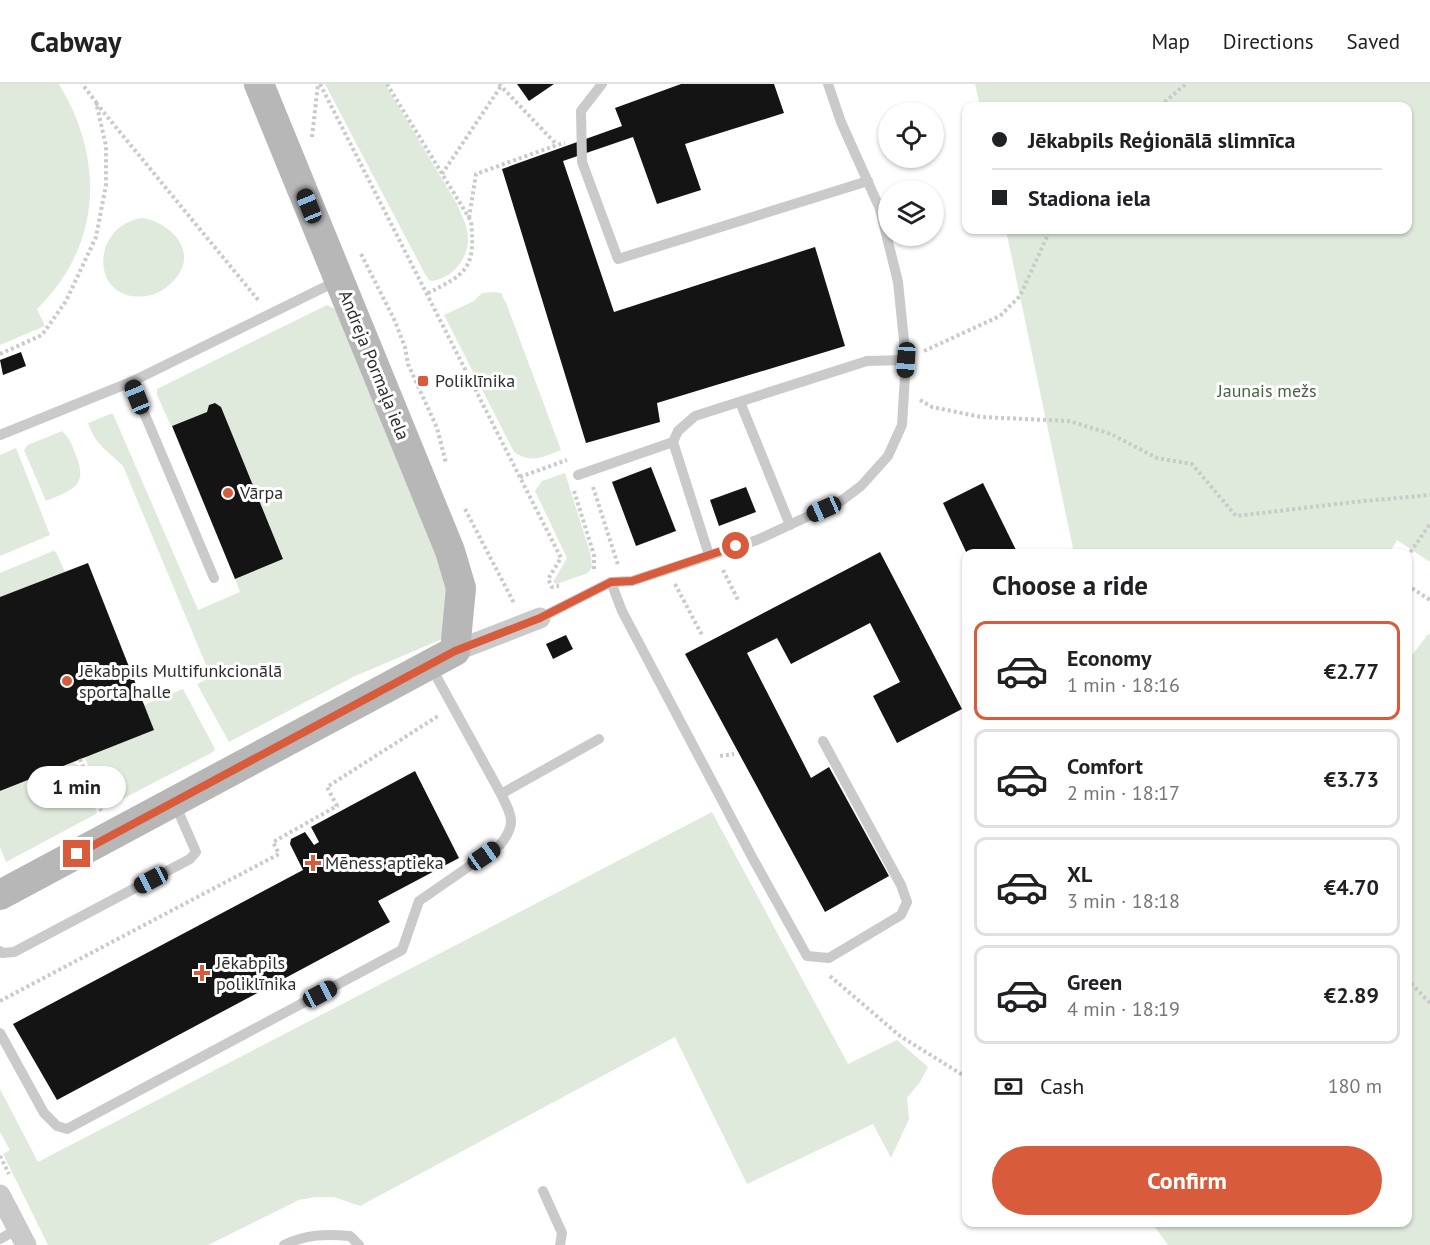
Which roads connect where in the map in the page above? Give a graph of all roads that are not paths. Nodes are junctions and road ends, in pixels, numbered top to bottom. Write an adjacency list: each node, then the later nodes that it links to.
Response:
1 (259, 84): 5 (street, Andreja Pormaļa iela)
2 (602, 84): 4 (lane)
3 (828, 84): 4 (lane)
4 (868, 181): 6 (lane)
5 (340, 280): 7 (lane); 17 (street, Andreja Pormaļa iela)
6 (906, 360): 8 (lane); 12 (lane)
7 (131, 382): 9 (lane); 14 (lane)
8 (740, 402): 10 (lane); 12 (lane)
9 (0, 435)
10 (672, 442): 11 (lane); 13 (lane)
11 (574, 478)
12 (790, 525): 13 (lane)
13 (712, 554): 15 (lane)
14 (214, 578)
15 (611, 582): 16 (lane); 20 (lane)
16 (532, 621): 17 (street)
17 (455, 651): 18 (street)
18 (429, 665): 21 (lane); 22 (street)
19 (599, 739): 21 (lane)
20 (823, 741)
21 (501, 794): 25 (lane)
22 (174, 802): 23 (street); 24 (lane)
23 (0, 895)
24 (0, 951)
25 (0, 1033)
26 (543, 1191): 31 (lane)
27 (0, 1195): 28 (street)
28 (15, 1238)
29 (284, 1245): 30 (lane)
30 (359, 1245)
31 (561, 1245)

